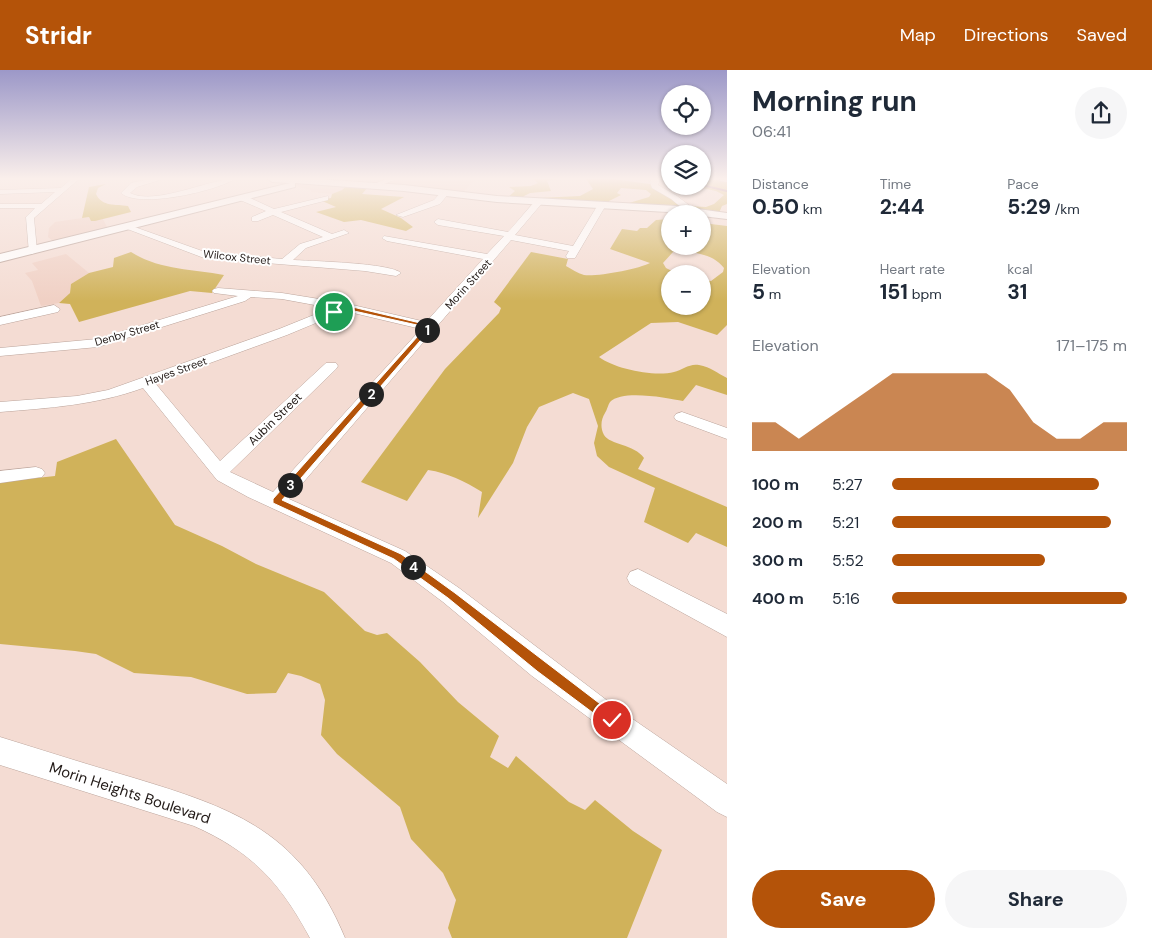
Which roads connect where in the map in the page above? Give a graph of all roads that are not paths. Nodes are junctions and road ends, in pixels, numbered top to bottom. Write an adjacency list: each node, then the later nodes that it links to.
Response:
1 (30, 220): 12 (street)
2 (156, 220): 7 (main road)
3 (293, 220): 10 (street)
4 (524, 220): 9 (street, Morin Street)
5 (593, 220): 9 (street)
6 (438, 222): 9 (street)
7 (126, 227): 12 (main road); 15 (street, Wilcox Street)
8 (344, 233): 10 (street, Wilcox Street)
9 (510, 236): 14 (street, Morin Street)
10 (331, 237): 15 (street, Wilcox Street)
11 (387, 238): 14 (street)
12 (32, 251): 13 (main road)
13 (0, 258)
14 (491, 258): 22 (street, Morin Street)
15 (284, 262): 16 (street)
16 (396, 273)
17 (218, 291): 18 (street)
18 (249, 294): 19 (street); 23 (street, Denby Street)
19 (344, 307): 22 (street); 25 (street, Hayes Street)
20 (54, 309): 21 (street)
21 (0, 321)
22 (430, 326): 32 (street, Morin Street)
23 (0, 352)
24 (331, 366): 29 (street, Aubin Street)
25 (146, 382): 26 (street, Hayes Street); 29 (street)
26 (0, 407)
27 (682, 417): 28 (street)
28 (727, 434)
29 (220, 471): 32 (street)
30 (36, 472): 31 (street)
31 (0, 477)
32 (276, 501): 36 (street)
33 (638, 578): 34 (street)
34 (727, 626)
35 (0, 751): 37 (street, Morin Heights Boulevard)
36 (727, 802)
37 (328, 938)

